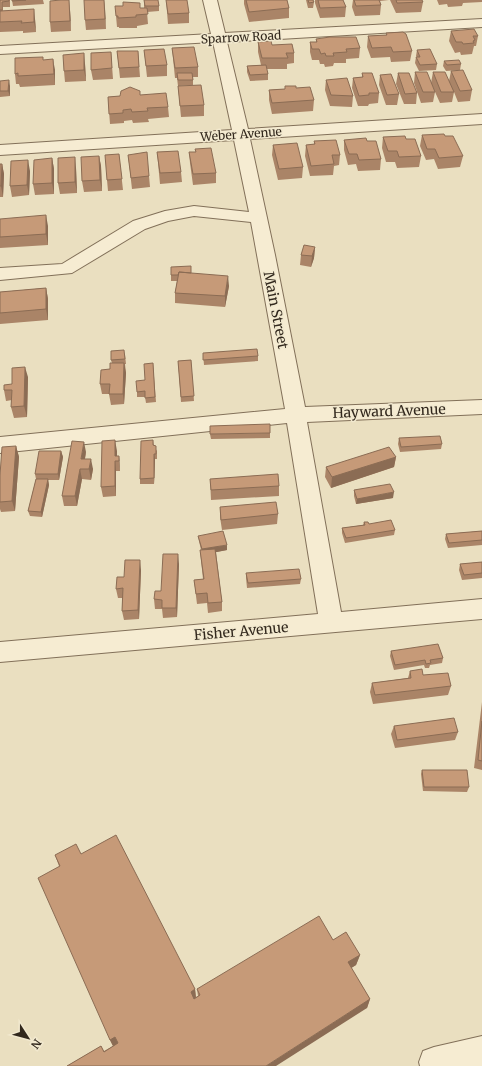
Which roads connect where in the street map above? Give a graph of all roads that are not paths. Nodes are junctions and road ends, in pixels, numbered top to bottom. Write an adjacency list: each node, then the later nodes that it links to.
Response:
1 (210, 0): 3 (street, Main Street)
2 (482, 22): 3 (street, Sparrow Road)
3 (219, 38): 4 (street, Sparrow Road); 6 (street, Main Street)
4 (0, 50)
5 (482, 119): 6 (street, Weber Avenue)
6 (241, 134): 7 (street, Weber Avenue); 8 (street, Main Street)
7 (0, 150)
8 (258, 218): 9 (street); 11 (street, Main Street)
9 (0, 274)
10 (480, 411): 11 (street, Hayward Avenue)
11 (296, 415): 12 (street, Hayward Avenue); 14 (street, Main Street)
12 (0, 445)
13 (482, 609): 14 (street, Fisher Avenue)
14 (331, 623): 15 (street, Fisher Avenue)
15 (0, 652)
16 (482, 1051): 17 (street)
17 (436, 1066)

